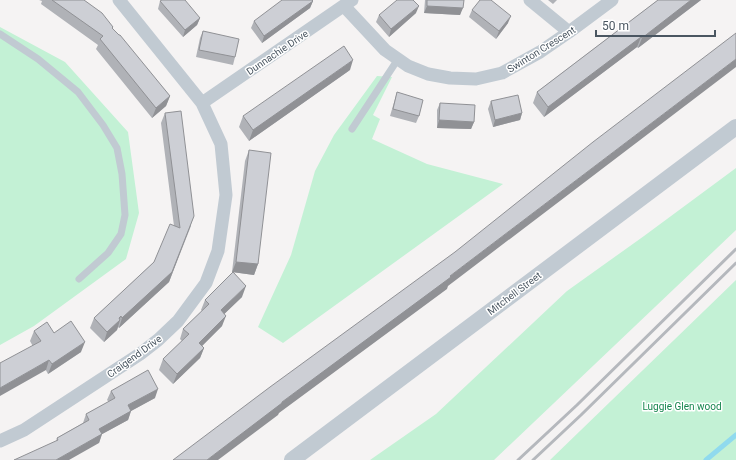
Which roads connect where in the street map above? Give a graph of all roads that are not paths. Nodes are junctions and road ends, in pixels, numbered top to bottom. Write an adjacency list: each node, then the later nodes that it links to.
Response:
1 (119, 0): 8 (street, Craigend Drive)
2 (530, 0): 5 (street)
3 (612, 0): 5 (street, Swinton Crescent)
4 (348, 3): 7 (street, Swinton Crescent); 8 (street, Dunnachie Drive)
5 (569, 32): 7 (street, Swinton Crescent)
6 (0, 34): 11 (lane)
7 (398, 59): 10 (lane)
8 (202, 103): 12 (street, Craigend Drive)
9 (736, 127): 13 (street, Mitchell Street)
10 (352, 129)
11 (79, 279)
12 (0, 441)
13 (292, 460)

